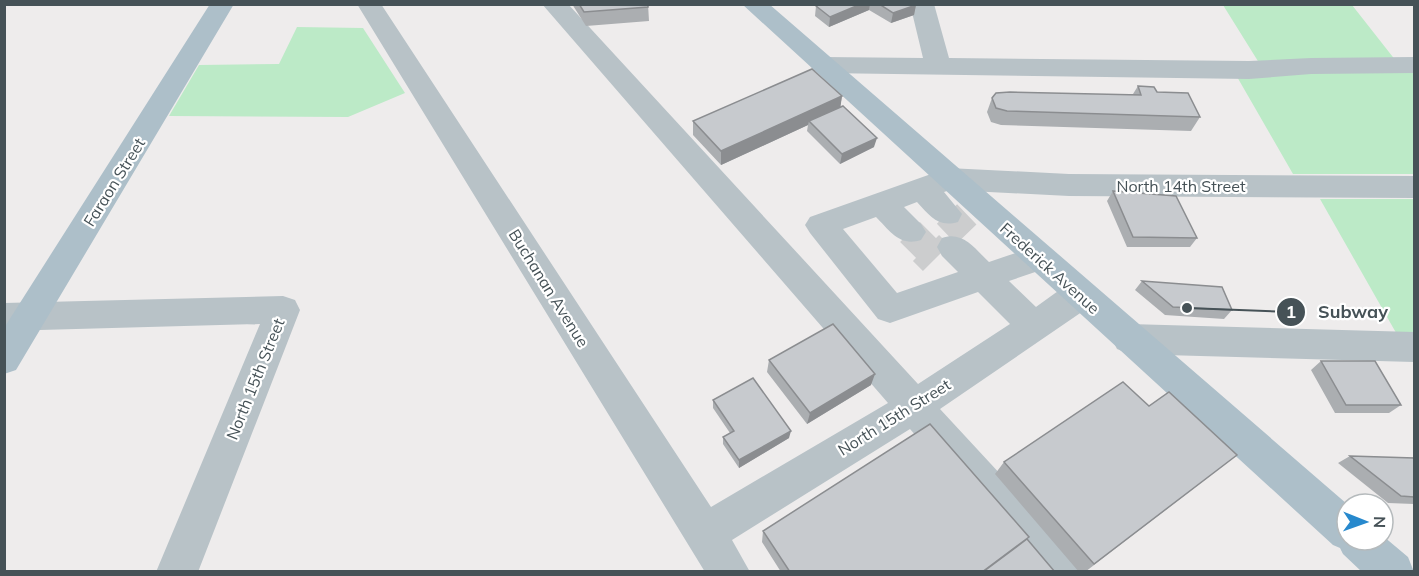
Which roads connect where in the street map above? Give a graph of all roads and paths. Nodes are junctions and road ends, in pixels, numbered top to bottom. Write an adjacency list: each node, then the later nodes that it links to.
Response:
1 (222, 4): 15 (main road, Faraon Street)
2 (369, 4): 22 (street, Buchanan Avenue)
3 (554, 4): 20 (street)
4 (754, 4): 7 (main road, Frederick Avenue)
5 (922, 4): 8 (street)
6 (1414, 65): 8 (street)
7 (823, 66): 8 (street); 10 (main road, Frederick Avenue)
8 (939, 66)
9 (1414, 187): 10 (street, North 14th Street)
10 (914, 192): 11 (street); 11 (street); 12 (main road, Frederick Avenue); 13 (street)
11 (941, 235): 13 (street); 13 (street)
12 (1039, 258): 13 (street); 14 (main road, Frederick Avenue)
13 (983, 277): 16 (street)
14 (1080, 295): 16 (street, North 15th Street); 17 (main road, Frederick Avenue)
15 (17, 317): 19 (main road, Faraon Street); 25 (street, North 15th Street)
16 (1034, 326): 20 (street, North 15th Street)
17 (1129, 339): 18 (street); 21 (main road, Frederick Avenue)
18 (1414, 347)
19 (4, 358)
20 (914, 407): 22 (street, North 15th Street); 27 (street)
21 (1335, 520)
22 (704, 534): 26 (street, Buchanan Avenue)
23 (1376, 552): 24 (main road)
24 (1399, 567)
25 (177, 572)
26 (729, 572)
27 (1062, 572)

